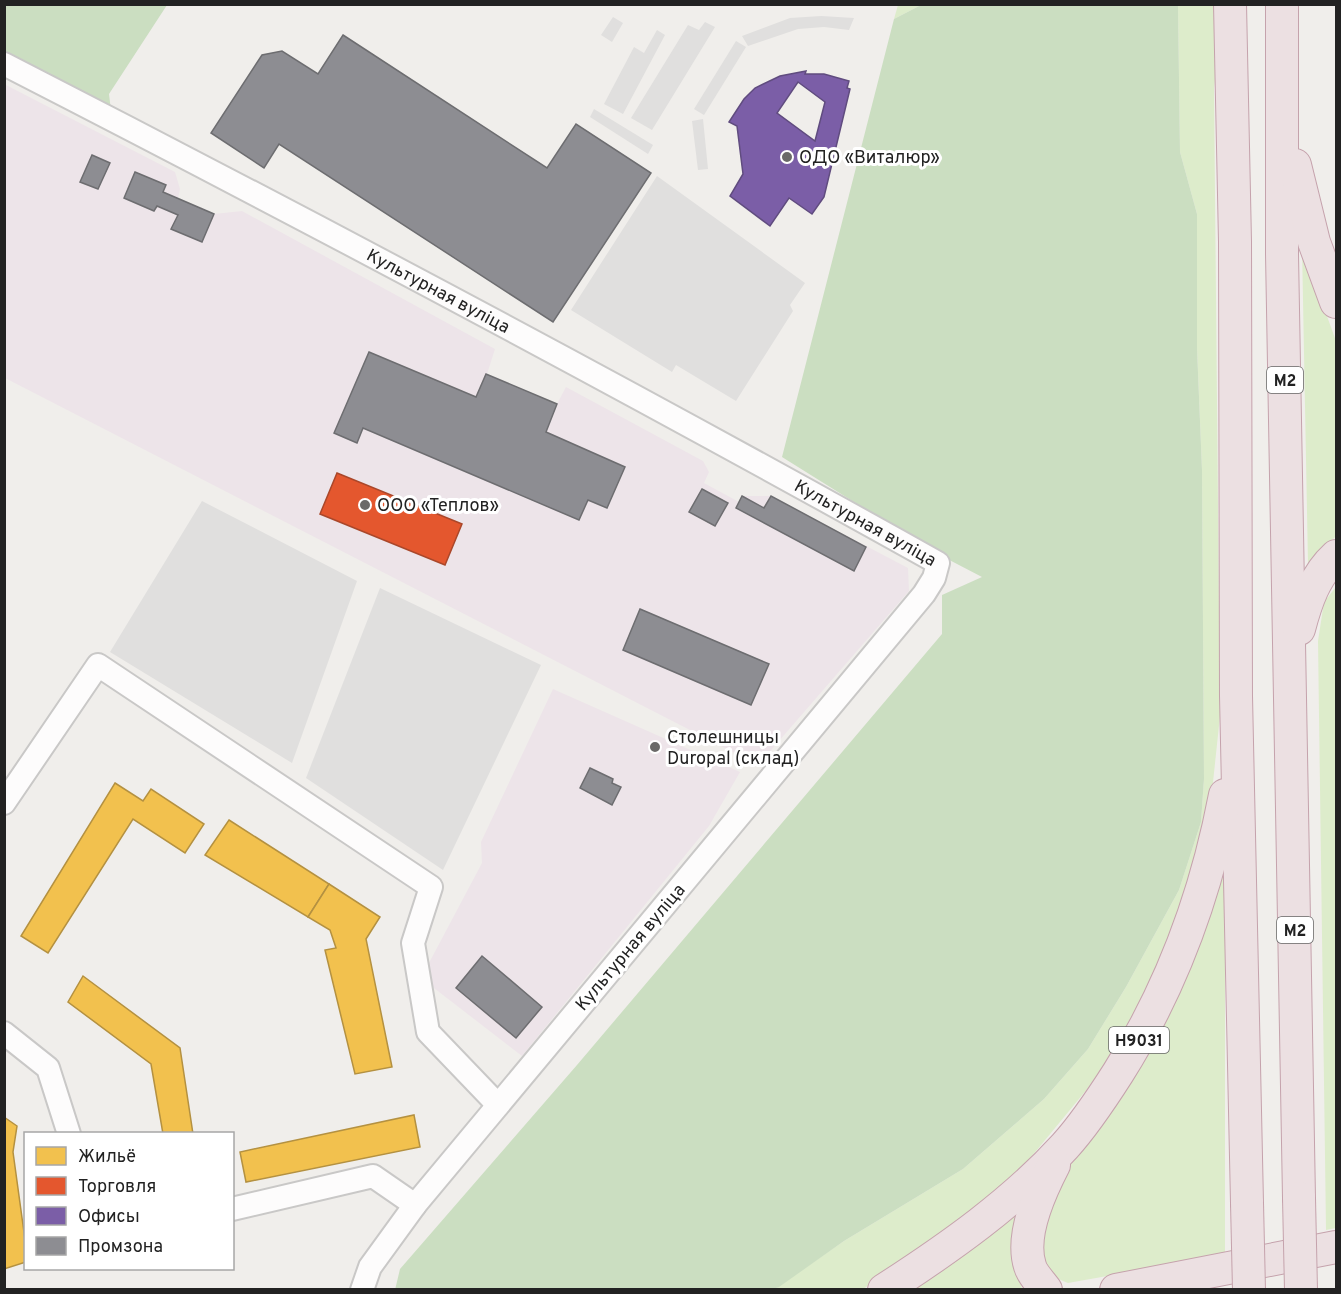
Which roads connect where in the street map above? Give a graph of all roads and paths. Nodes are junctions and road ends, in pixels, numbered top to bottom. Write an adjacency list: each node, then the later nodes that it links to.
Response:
1 (1230, 4): 8 (highway)
2 (1282, 4): 4 (highway, М2)
3 (4, 64): 11 (street, Культурная вуліца)
4 (1283, 99): 5 (highway); 7 (highway, М2)
5 (1336, 302)
6 (1336, 556): 7 (highway)
7 (1291, 662): 22 (highway, М2, bridge)
8 (1236, 696): 13 (highway, Н9031); 21 (highway, bridge)
9 (4, 802): 11 (street)
10 (4, 1033): 12 (street)
11 (498, 1105): 14 (street, Культурная вуліца)
12 (68, 1132)
13 (1065, 1146): 18 (highway, Н9031); 19 (highway, Н9031)
14 (415, 1205): 15 (street); 17 (street, Культурная вуліца)
15 (234, 1209)
16 (1336, 1247): 20 (highway)
17 (362, 1290)
18 (884, 1290)
19 (1046, 1290)
20 (1116, 1290)
21 (1249, 1290)
22 (1301, 1290)

